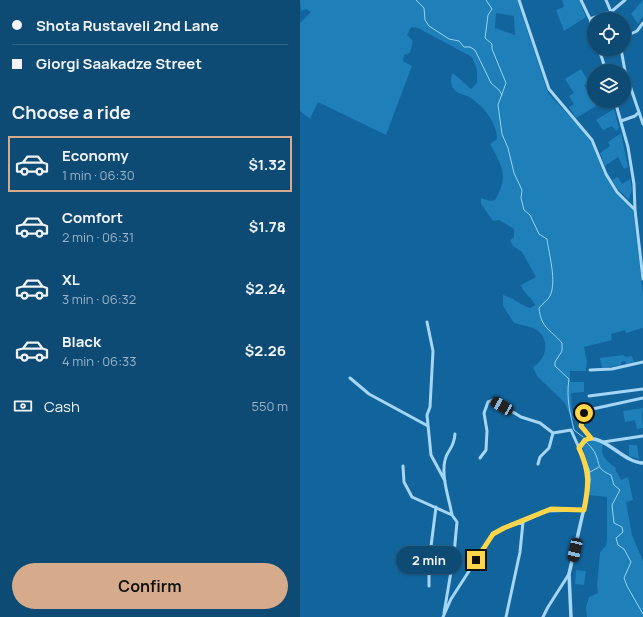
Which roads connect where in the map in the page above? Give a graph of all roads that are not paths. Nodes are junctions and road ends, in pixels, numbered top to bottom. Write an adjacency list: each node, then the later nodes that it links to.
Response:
1 (519, 0): 14 (street)
2 (581, 0): 6 (street)
3 (606, 0): 5 (street)
4 (625, 0): 5 (street)
5 (612, 11)
6 (587, 13)
7 (643, 23): 8 (street)
8 (631, 34)
9 (622, 56): 11 (street)
10 (618, 108): 12 (street)
11 (638, 113): 12 (street); 13 (street)
12 (621, 121): 14 (street)
13 (643, 124)
14 (635, 210): 15 (street)
15 (642, 255): 16 (street)
16 (643, 278)
17 (427, 322): 24 (street)
18 (643, 362): 19 (street)
19 (590, 370)
20 (350, 378): 24 (street)
21 (643, 389): 22 (street)
22 (589, 396)
23 (643, 398): 28 (street)
24 (428, 426): 35 (street)
25 (554, 433): 30 (street); 31 (street); 33 (street)
26 (455, 434): 35 (street)
27 (643, 436): 29 (street)
28 (591, 438): 29 (street); 30 (street)
29 (603, 442): 32 (street)
30 (579, 448): 37 (street)
31 (480, 458)
32 (643, 463)
33 (538, 464)
34 (402, 466): 36 (street)
35 (445, 481): 38 (street)
36 (436, 507): 38 (street); 41 (street)
37 (584, 510): 39 (street); 40 (street)
38 (452, 515): 42 (street)
39 (523, 522): 42 (street); 43 (street)
40 (569, 574): 44 (street); 45 (street)
41 (429, 586)
42 (443, 617)
43 (506, 617)
44 (543, 617)
45 (571, 617)

